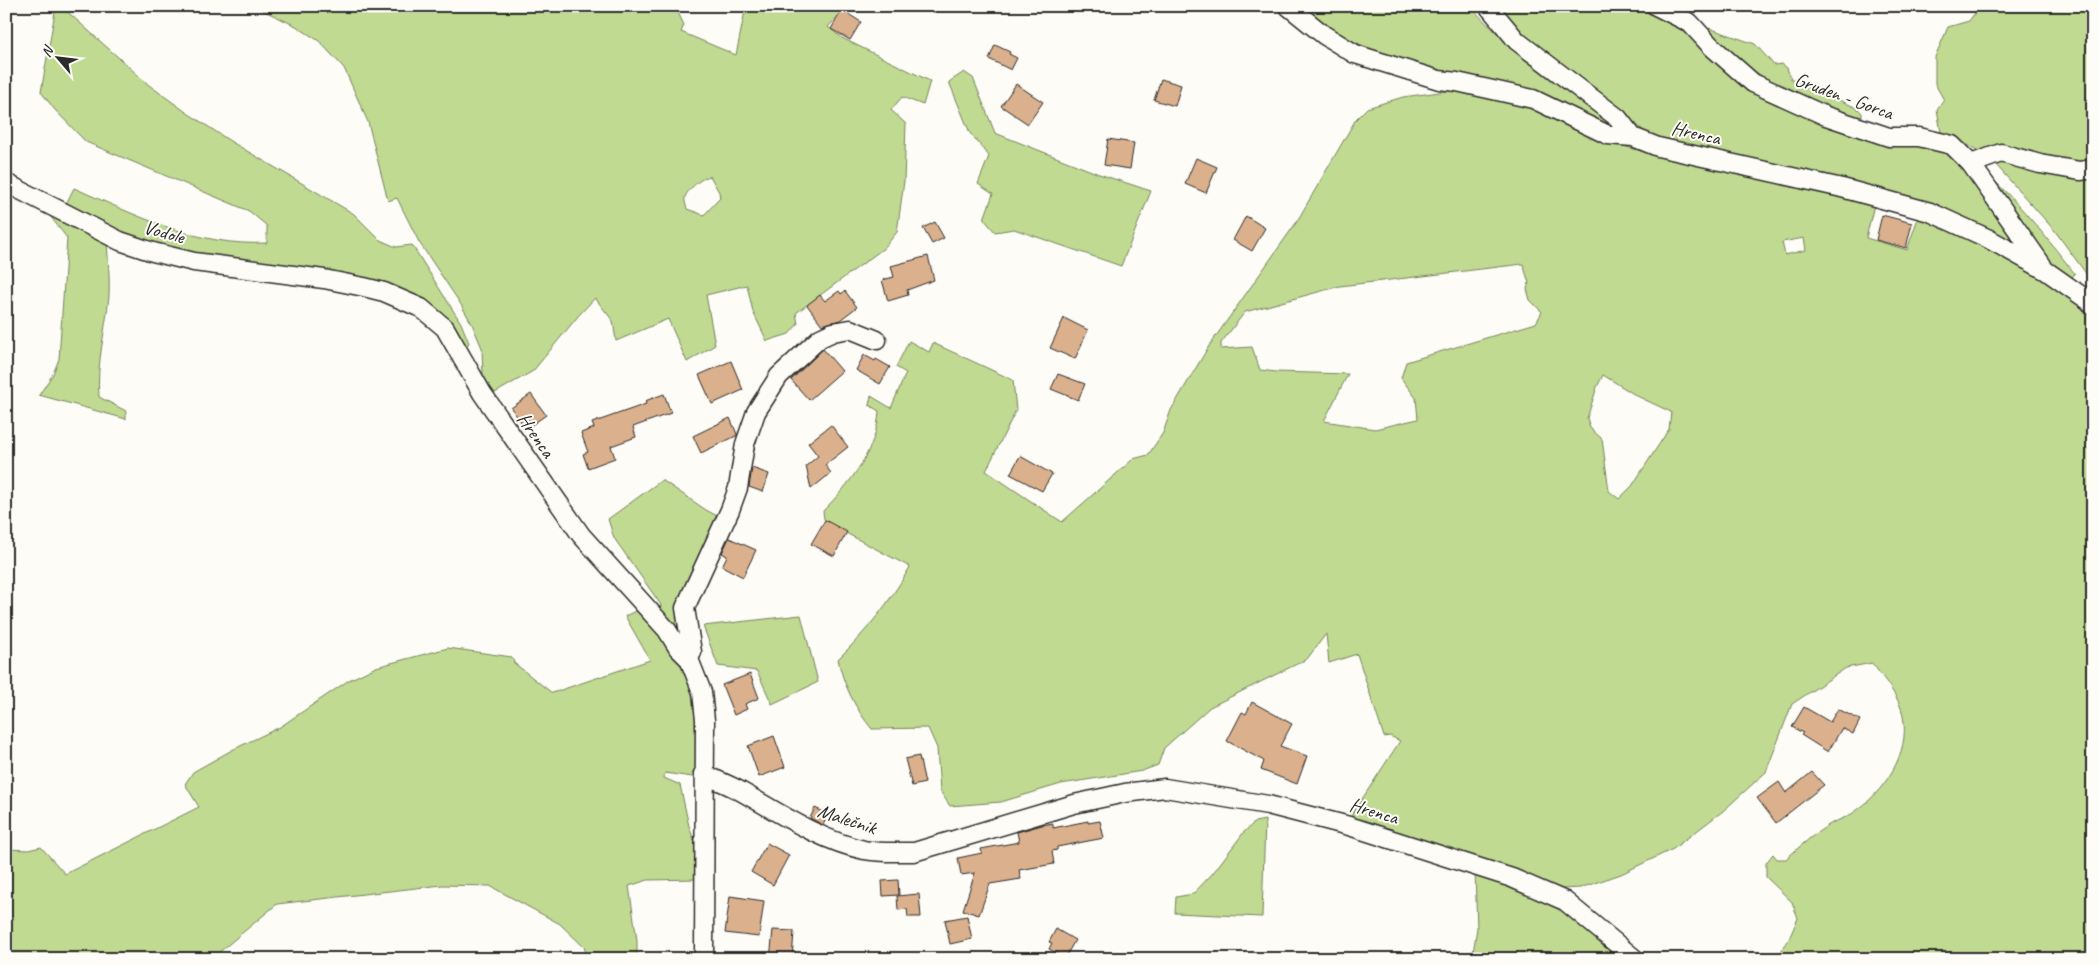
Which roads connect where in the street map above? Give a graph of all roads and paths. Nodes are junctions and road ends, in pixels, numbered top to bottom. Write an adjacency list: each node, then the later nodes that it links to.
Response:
1 (1288, 6): 4 (street, Hrenca)
2 (1488, 6): 4 (street)
3 (1656, 6): 5 (street, Gruden - Gorca)
4 (1632, 137): 8 (street, Hrenca)
5 (1970, 164): 6 (street); 8 (street, Gruden - Gorca)
6 (2093, 169)
7 (6, 183): 9 (street, Vodole)
8 (2045, 270): 10 (street, Hrenca)
9 (324, 279): 12 (street, Hrenca)
10 (2093, 306)
11 (877, 340): 12 (street, Hrenca)
12 (689, 659): 13 (street, Hrenca)
13 (703, 774): 14 (street, Malečnik); 15 (street)
14 (1074, 804): 16 (street, Hrenca)
15 (704, 959)
16 (1635, 959)

